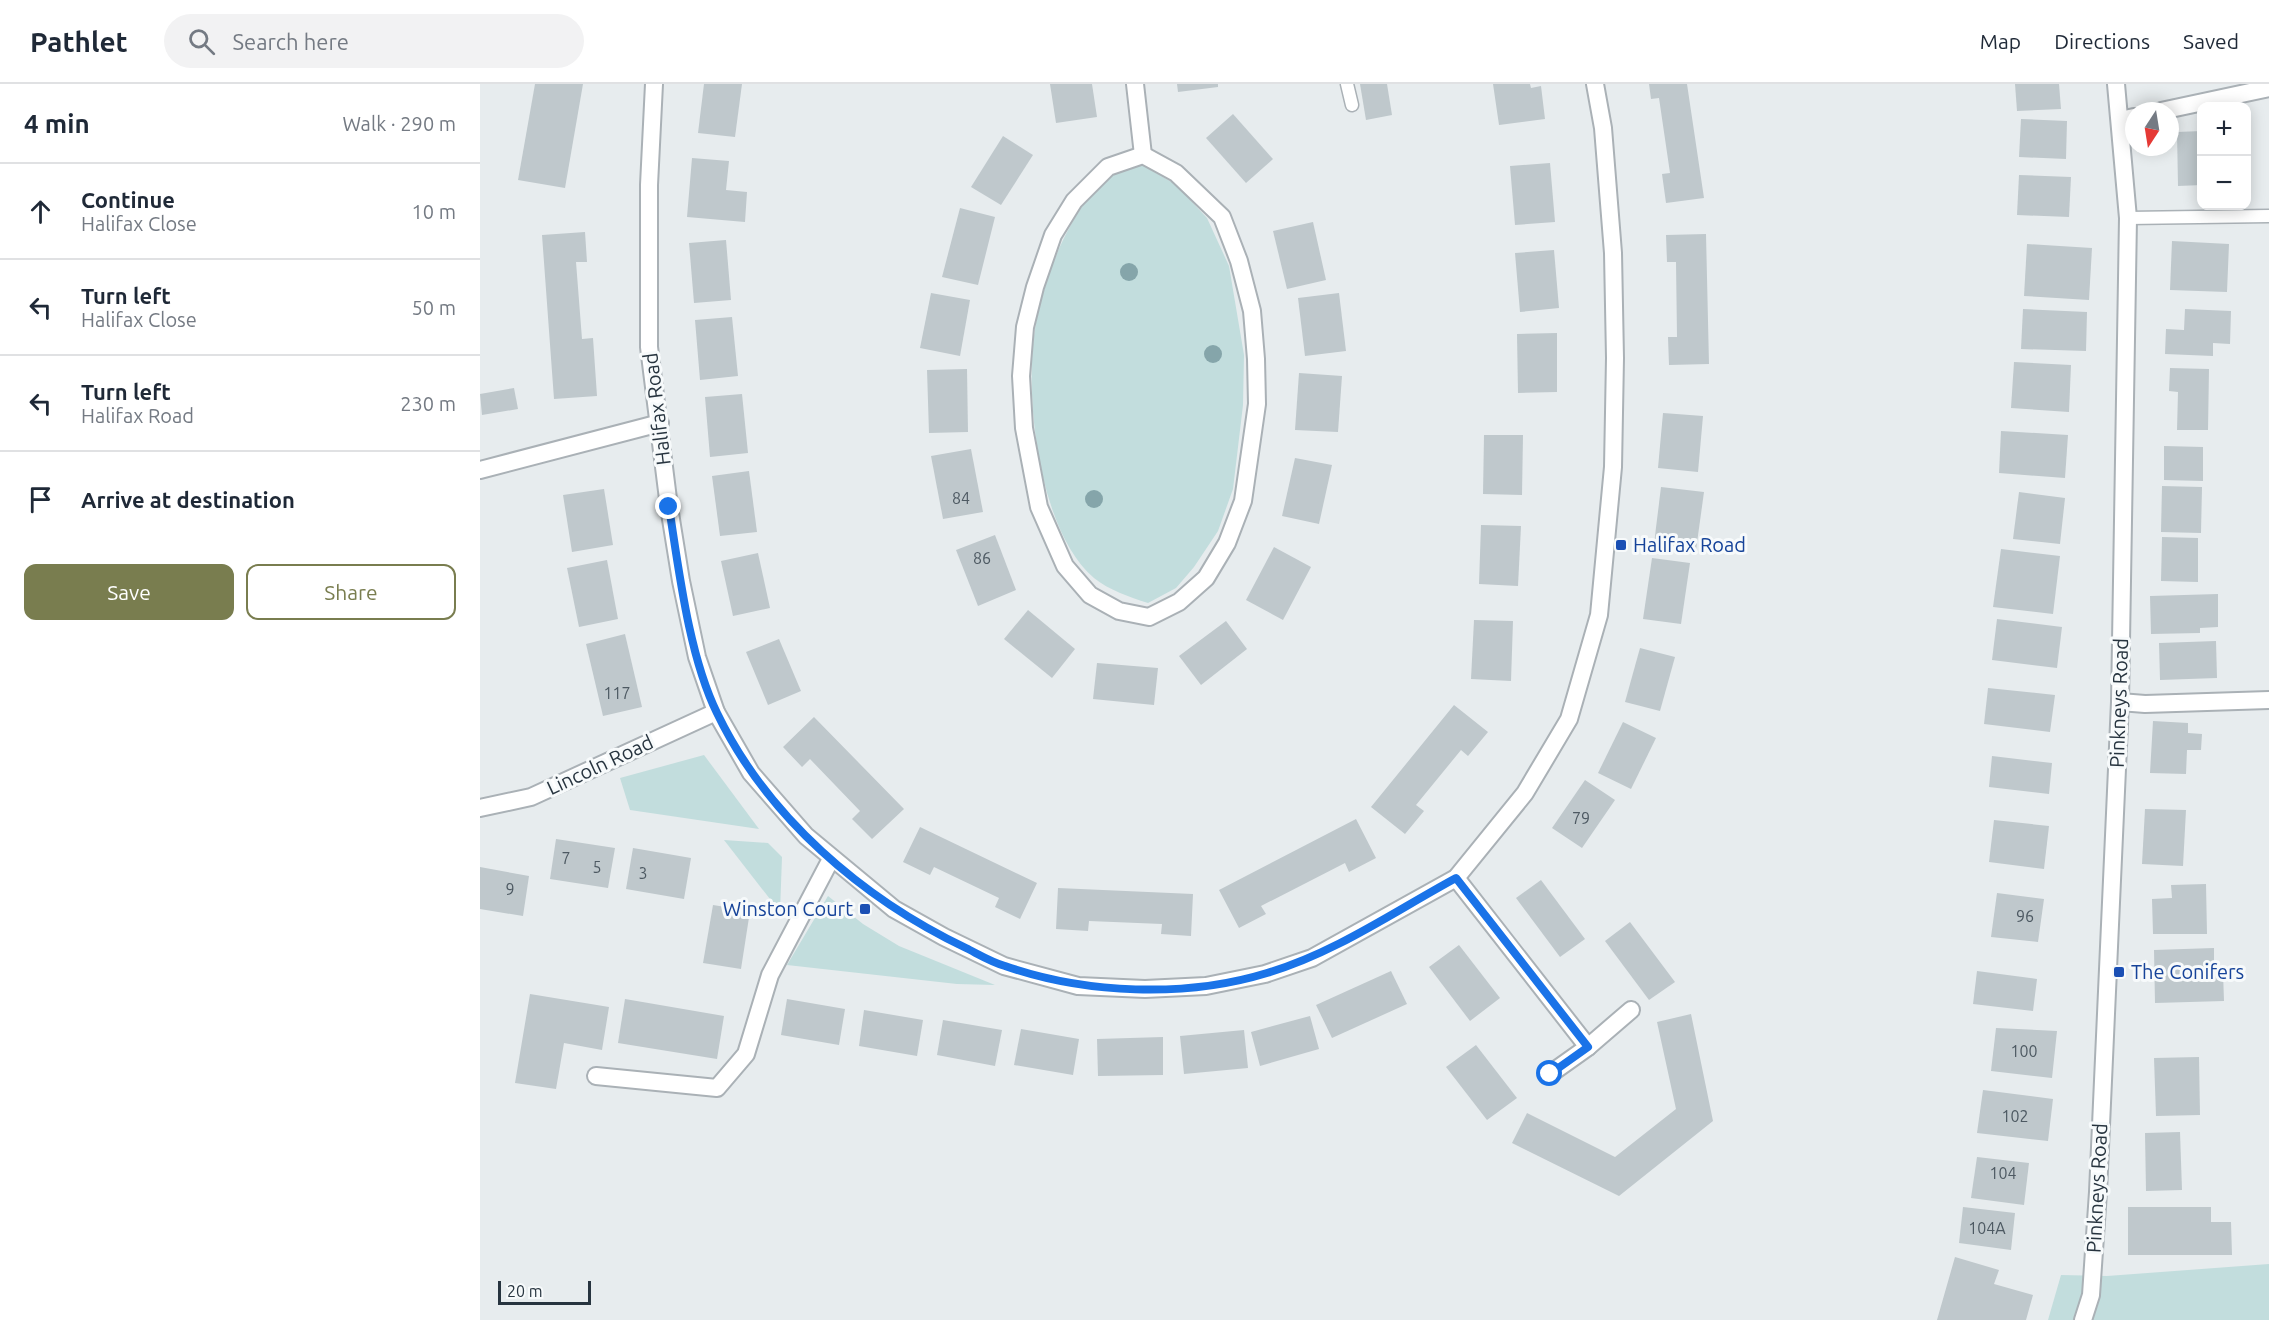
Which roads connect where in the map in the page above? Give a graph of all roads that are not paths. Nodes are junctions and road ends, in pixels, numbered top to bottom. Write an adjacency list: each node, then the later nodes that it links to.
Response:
1 (654, 84): 14 (street, Halifax Road)
2 (1135, 84): 10 (street)
3 (1347, 84): 7 (lane)
4 (1595, 84): 21 (street, Halifax Road)
5 (2116, 84): 9 (street, Pinkneys Road)
6 (2269, 88): 8 (street)
7 (1352, 105)
8 (2179, 107)
9 (2125, 112)
10 (1143, 155): 10 (street)
11 (2127, 156): 13 (street, Pinkneys Road)
12 (2269, 216): 13 (lane)
13 (2128, 218): 17 (street, Pinkneys Road)
14 (660, 423): 15 (street); 18 (street, Halifax Road)
15 (480, 470)
16 (2269, 700): 17 (street)
17 (2120, 702): 26 (street, Pinkneys Road)
18 (716, 712): 19 (street, Lincoln Road); 20 (street, Halifax Road)
19 (480, 808)
20 (831, 859): 21 (street, Halifax Road); 25 (street)
21 (1456, 878): 23 (street)
22 (1632, 1010): 23 (street)
23 (1588, 1047): 24 (street)
24 (1550, 1074)
25 (596, 1076)
26 (2084, 1320)

